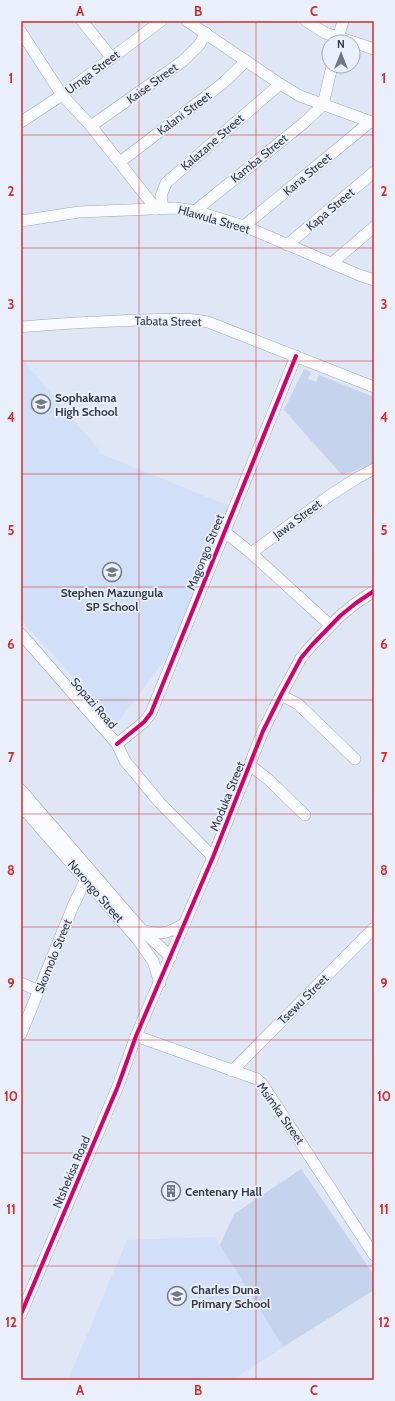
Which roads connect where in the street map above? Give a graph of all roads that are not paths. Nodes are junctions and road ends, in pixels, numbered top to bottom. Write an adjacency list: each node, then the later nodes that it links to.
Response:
1 (82, 21): 12 (street)
2 (161, 21): 12 (street, Umga Street)
3 (187, 21): 7 (street)
4 (306, 21): 8 (street)
5 (343, 21): 9 (street)
6 (21, 32): 16 (street)
7 (206, 33): 13 (street); 20 (street, Kaise Street)
8 (327, 34)
9 (340, 34)
10 (361, 45): 11 (street)
11 (374, 49)
12 (111, 57): 16 (street, Umga Street)
13 (246, 61): 15 (street); 21 (street, Kalani Street)
14 (330, 74): 17 (street)
15 (280, 84): 17 (street); 23 (street, Kalazane Street)
16 (62, 95): 18 (street, Umga Street); 20 (street)
17 (323, 105): 19 (street); 24 (street, Kamba Street)
18 (21, 122)
19 (372, 122): 26 (street, Kana Street)
20 (91, 126): 21 (street)
21 (120, 162): 23 (street)
22 (374, 172): 28 (street, Kapa Street)
23 (159, 208): 24 (street, Hlawula Street); 25 (street, Hlawula Street)
24 (195, 211): 26 (street, Hlawula Street)
25 (21, 221)
26 (244, 226): 28 (street, Hlawula Street)
27 (374, 227): 29 (street)
28 (287, 245): 29 (street, Hlawula Street)
29 (332, 263): 30 (street, Hlawula Street)
30 (374, 280)
31 (21, 327): 32 (street, Tabata Street)
32 (296, 356): 33 (street, Tabata Street); 35 (street, Magongo Street)
33 (374, 387)
34 (374, 469): 36 (street, Jawa Street)
35 (224, 531): 36 (street); 41 (street, Magongo Street)
36 (251, 553): 38 (street)
37 (374, 591): 38 (street, Moduka Street)
38 (330, 625): 40 (street, Moduka Street)
39 (21, 634): 41 (street, Sopazi Road)
40 (281, 695): 42 (street); 43 (street, Moduka Street)
41 (117, 744): 47 (street, Sopazi Road)
42 (355, 759)
43 (250, 765): 46 (street); 47 (street, Moduka Street)
44 (21, 790): 51 (street, Norongo Street)
45 (21, 806): 48 (street, Norongo Street)
46 (305, 814)
47 (213, 858): 49 (street, Moduka Street)
48 (86, 879): 54 (street, Norongo Street); 55 (street, Skomolo Street)
49 (185, 923): 51 (street); 52 (street, Moduka Street)
50 (374, 928): 58 (street, Tsewu Street)
51 (142, 930): 52 (street, Norongo Street)
52 (171, 957): 54 (street, Moduka Street)
53 (21, 983): 55 (street)
54 (160, 983): 57 (street, Moduka Street)
55 (39, 991): 56 (street, Skomolo Street)
56 (21, 1034)
57 (136, 1036): 58 (street, Msimka Street); 60 (street, Ntshekisa Road)
58 (232, 1071): 59 (street, Msimka Street)
59 (374, 1255)
60 (21, 1314)

